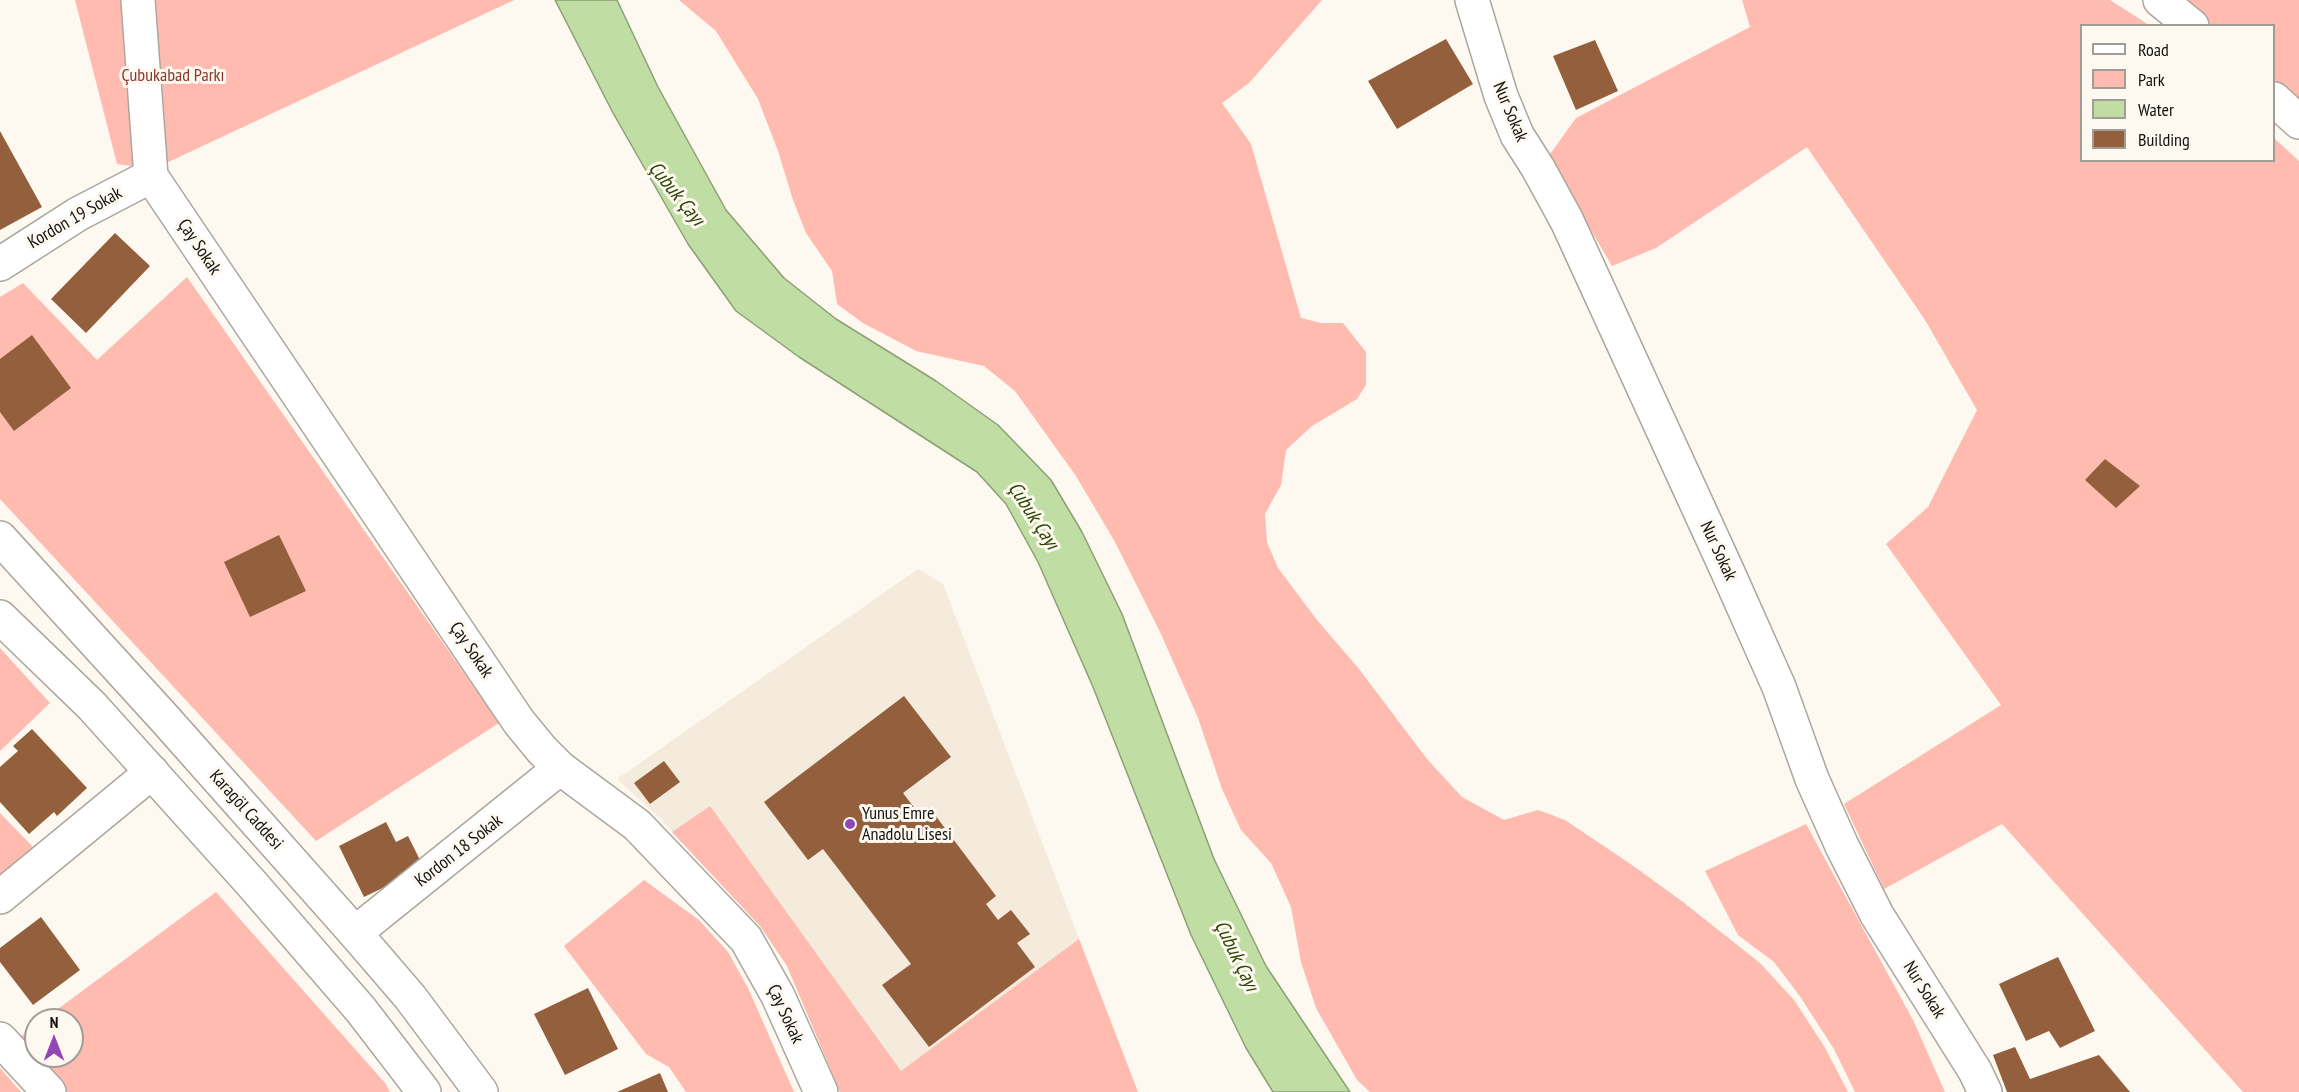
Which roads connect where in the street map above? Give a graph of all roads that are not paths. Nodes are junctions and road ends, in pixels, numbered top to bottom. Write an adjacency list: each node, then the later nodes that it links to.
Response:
1 (138, 0): 7 (street)
2 (1472, 0): 20 (street, Nur Sokak)
3 (2160, 0): 4 (street)
4 (2190, 24)
5 (2275, 100): 6 (street)
6 (2299, 122)
7 (151, 176): 8 (street, Kordon 19 Sokak); 11 (street, Çay Sokak)
8 (0, 264)
9 (0, 538): 14 (street, Karagöl Caddesi)
10 (0, 617): 12 (street)
11 (561, 768): 14 (street, Kordon 18 Sokak); 19 (street, Çay Sokak)
12 (152, 772): 13 (street); 17 (street)
13 (0, 897)
14 (356, 933): 18 (street, Karagöl Caddesi)
15 (0, 1039): 16 (street)
16 (49, 1092)
17 (424, 1092)
18 (481, 1092)
19 (821, 1092)
20 (1985, 1092)

